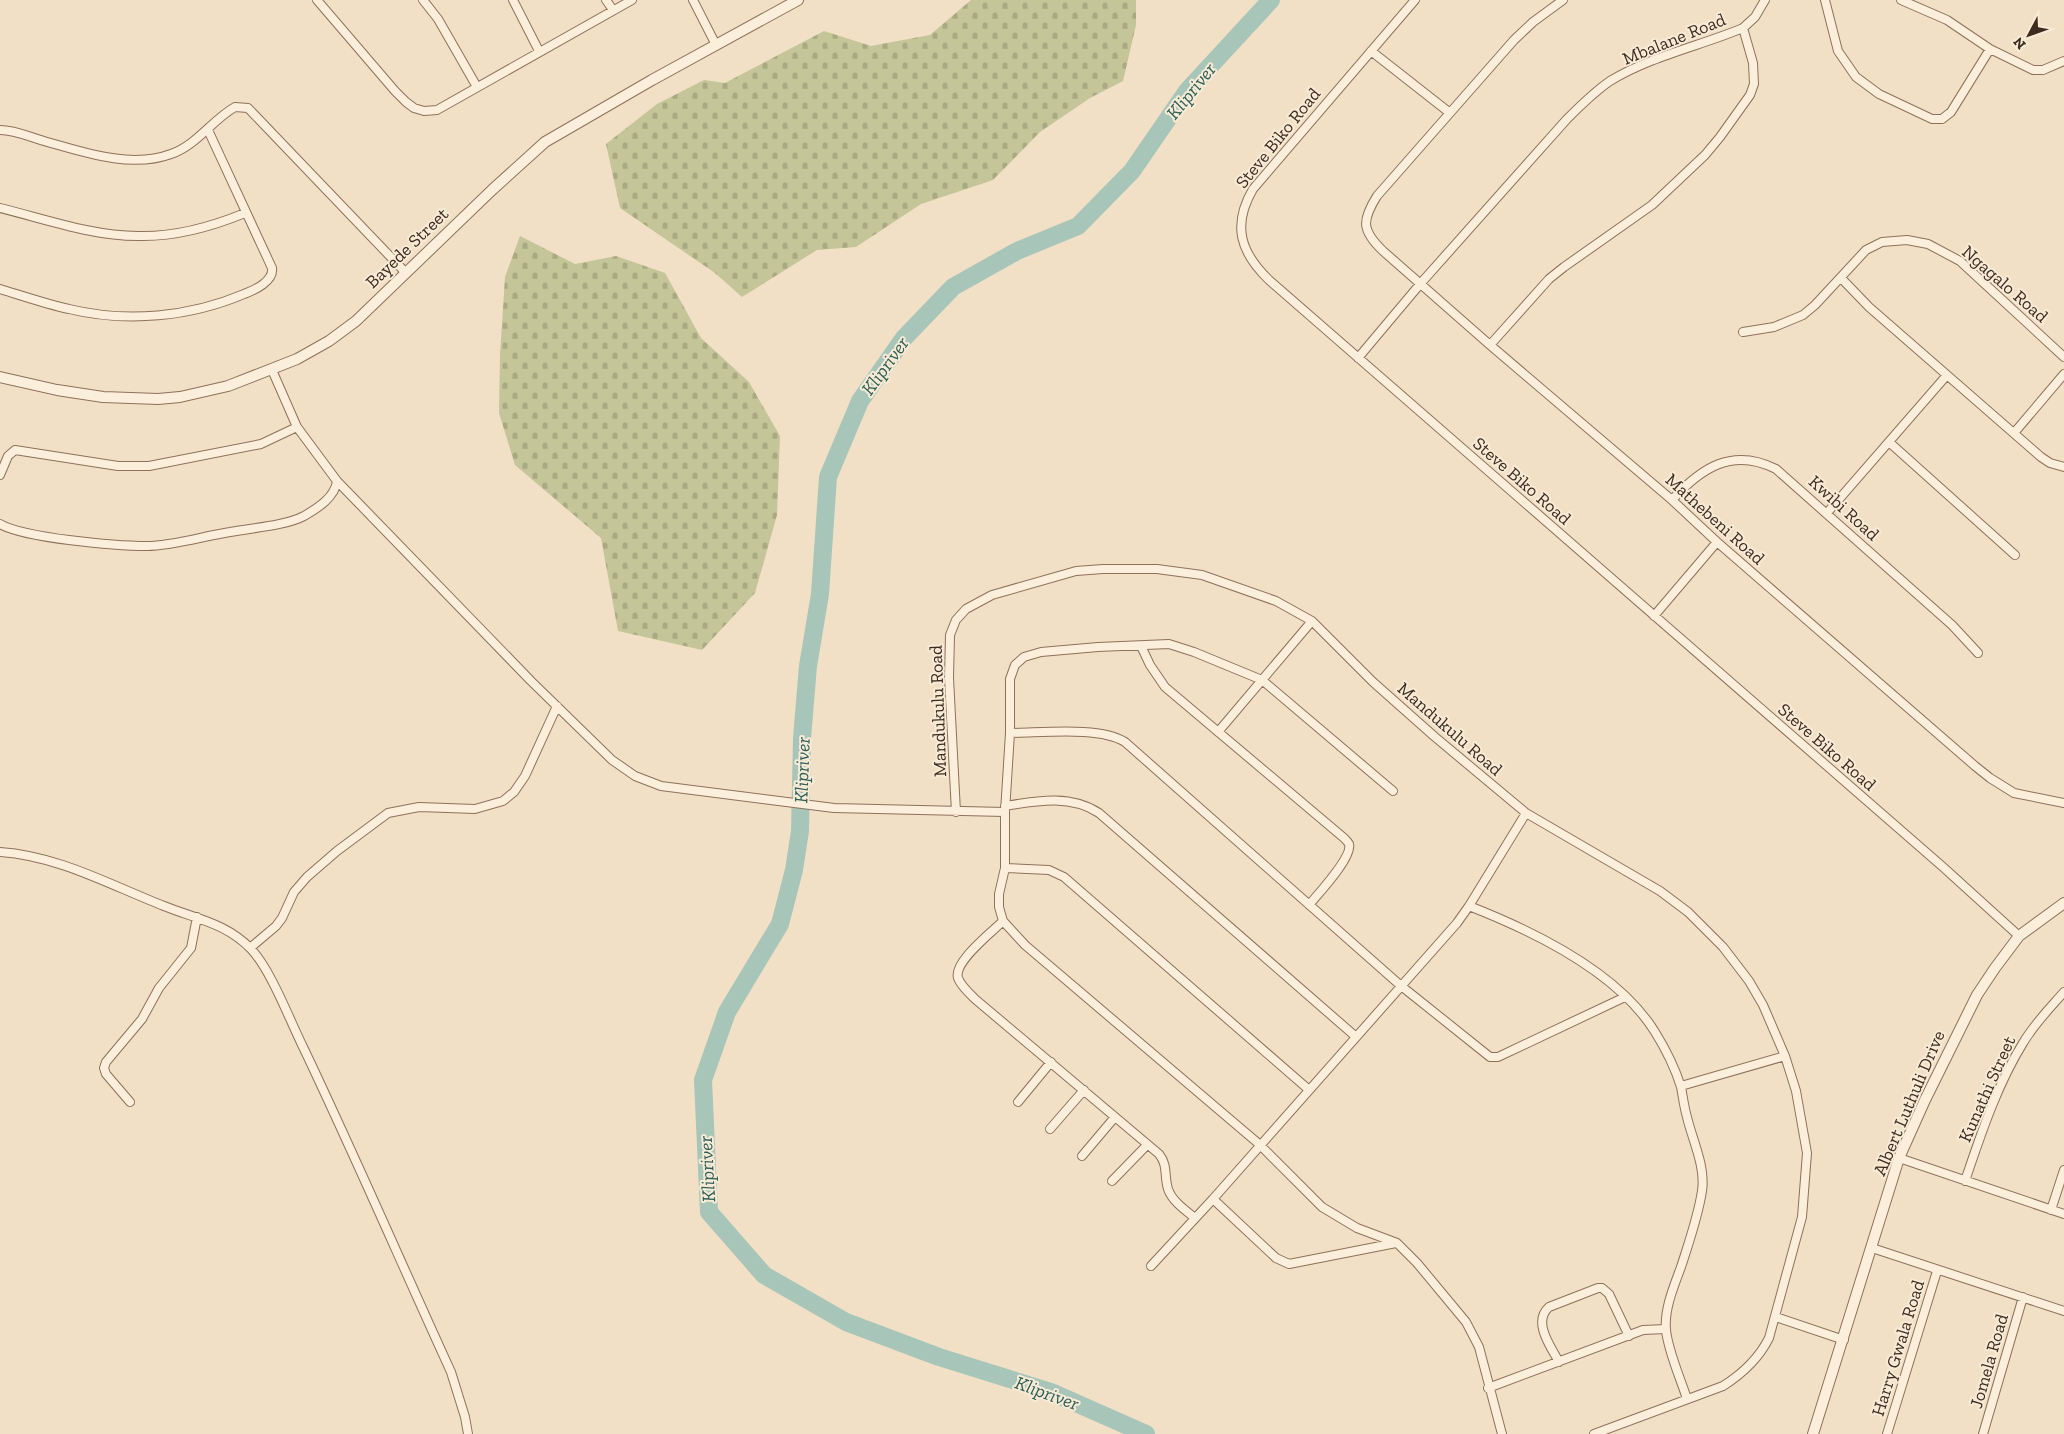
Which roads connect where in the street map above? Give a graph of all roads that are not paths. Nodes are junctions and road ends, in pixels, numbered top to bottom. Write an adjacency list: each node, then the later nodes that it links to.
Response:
1 (317, 0): 20 (street)
2 (423, 0): 20 (street)
3 (513, 0): 18 (street)
4 (606, 0): 13 (street)
5 (632, 0): 13 (street)
6 (693, 0): 15 (street)
7 (798, 0): 15 (street, Bayede Street)
8 (1415, 0): 17 (street, Steve Biko Road)
9 (1563, 0): 21 (street)
10 (1765, 0): 14 (street)
11 (1825, 0): 16 (street)
12 (1901, 0): 16 (street)
13 (613, 10): 18 (street)
14 (1743, 28): 28 (street, Mbalane Road); 31 (street, Mbalane Road)
15 (716, 44): 26 (street, Bayede Street)
16 (1990, 49): 19 (street)
17 (1371, 51): 21 (street); 33 (street, Steve Biko Road)
18 (539, 52): 20 (street)
19 (2064, 61)
20 (477, 86)
21 (1450, 113): 28 (street, Mathebeni Road)
22 (0, 130): 23 (street)
23 (208, 130): 25 (street); 26 (street)
24 (0, 208): 25 (street)
25 (245, 213): 29 (street)
26 (406, 272): 34 (street, Bayede Street)
27 (1841, 278): 30 (street, Ngagalo Road); 32 (street, Ngagalo Road); 36 (street)
28 (1421, 283): 31 (street, Mathebeni Road); 33 (street, Mbalane Road)
29 (0, 289)
30 (1743, 332)
31 (1490, 345): 44 (street, Mathebeni Road)
32 (2064, 357)
33 (1358, 358): 49 (street, Steve Biko Road)
34 (272, 370): 37 (street, Bayede Street); 38 (street)
35 (2064, 374): 39 (street)
36 (1946, 375): 39 (street); 40 (street)
37 (0, 377)
38 (297, 427): 42 (street); 43 (street)
39 (2014, 433): 41 (street)
40 (1889, 442): 45 (street); 48 (street)
41 (2064, 467)
42 (0, 475)
43 (337, 481): 46 (street); 54 (street)
44 (1672, 500): 45 (street, Kwibi Road); 47 (street, Mathebeni Road)
45 (1827, 513): 52 (street, Kwibi Road)
46 (0, 524)
47 (1717, 542): 49 (street); 58 (street, Mathebeni Road)
48 (2015, 555)
49 (1654, 616): 69 (street, Steve Biko Road)
50 (1312, 621): 53 (street); 60 (street, Mandukulu Road); 61 (street, Mandukulu Road)
51 (1142, 646): 53 (street); 55 (street); 56 (street)
52 (1978, 652)
53 (1262, 680): 55 (street); 57 (street)
54 (557, 706): 60 (street); 70 (street)
55 (1218, 732): 65 (street)
56 (1010, 733): 59 (street); 65 (street)
57 (1393, 791)
58 (2064, 803)
59 (1005, 809): 60 (street); 63 (street); 74 (street)
60 (956, 812)
61 (1526, 813): 66 (street); 75 (street, Mandukulu Road)
62 (0, 852): 67 (street)
63 (1005, 868): 68 (street); 78 (street)
64 (2064, 903): 69 (street, Albert Luthuli Drive)
65 (1310, 905): 71 (street)
66 (1469, 906): 71 (street); 73 (street)
67 (196, 917): 70 (street); 80 (street)
68 (1002, 921): 76 (street); 85 (street)
69 (2019, 936): 87 (street, Albert Luthuli Drive)
70 (250, 948): 108 (street)
71 (1400, 985): 73 (street); 74 (street)
72 (2064, 992): 90 (street, Kunathi Street)
73 (1626, 997): 77 (street)
74 (1355, 1036): 78 (street)
75 (1785, 1056): 77 (street); 101 (street, Mandukulu Road)
76 (1051, 1062): 79 (street); 81 (street)
77 (1681, 1086): 102 (street)
78 (1308, 1089): 85 (street)
79 (1084, 1090): 82 (street); 83 (street)
80 (130, 1102)
81 (1018, 1102)
82 (1115, 1117): 84 (street); 86 (street)
83 (1050, 1129)
84 (1148, 1144): 89 (street); 94 (street)
85 (1260, 1144): 91 (street); 95 (street)
86 (1082, 1156)
87 (1899, 1158): 90 (street); 96 (street, Albert Luthuli Drive)
88 (2064, 1170): 92 (street)
89 (1112, 1181)
90 (1965, 1181): 92 (street)
91 (1213, 1199): 94 (street); 95 (street)
92 (2051, 1210): 93 (street)
93 (2064, 1214)
94 (1195, 1218): 97 (street)
95 (1397, 1243): 106 (street)
96 (1872, 1248): 98 (street); 104 (street, Albert Luthuli Drive)
97 (1151, 1266)
98 (1937, 1271): 99 (street); 112 (street, Harry Gwala Road)
99 (2023, 1297): 100 (street); 113 (street, Jomela Road)
100 (2064, 1311)
101 (1776, 1317): 104 (street); 107 (street, Mandukulu Road)
102 (1666, 1329): 103 (street); 107 (street)
103 (1629, 1336): 105 (street); 105 (street)
104 (1844, 1340): 111 (street, Albert Luthuli Drive)
105 (1558, 1362): 106 (street)
106 (1488, 1388): 109 (street)
107 (1687, 1398): 110 (street, Mandukulu Road)
108 (468, 1434)
109 (1502, 1434)
110 (1594, 1434)
111 (1813, 1434)
112 (1887, 1434)
113 (1983, 1434)

